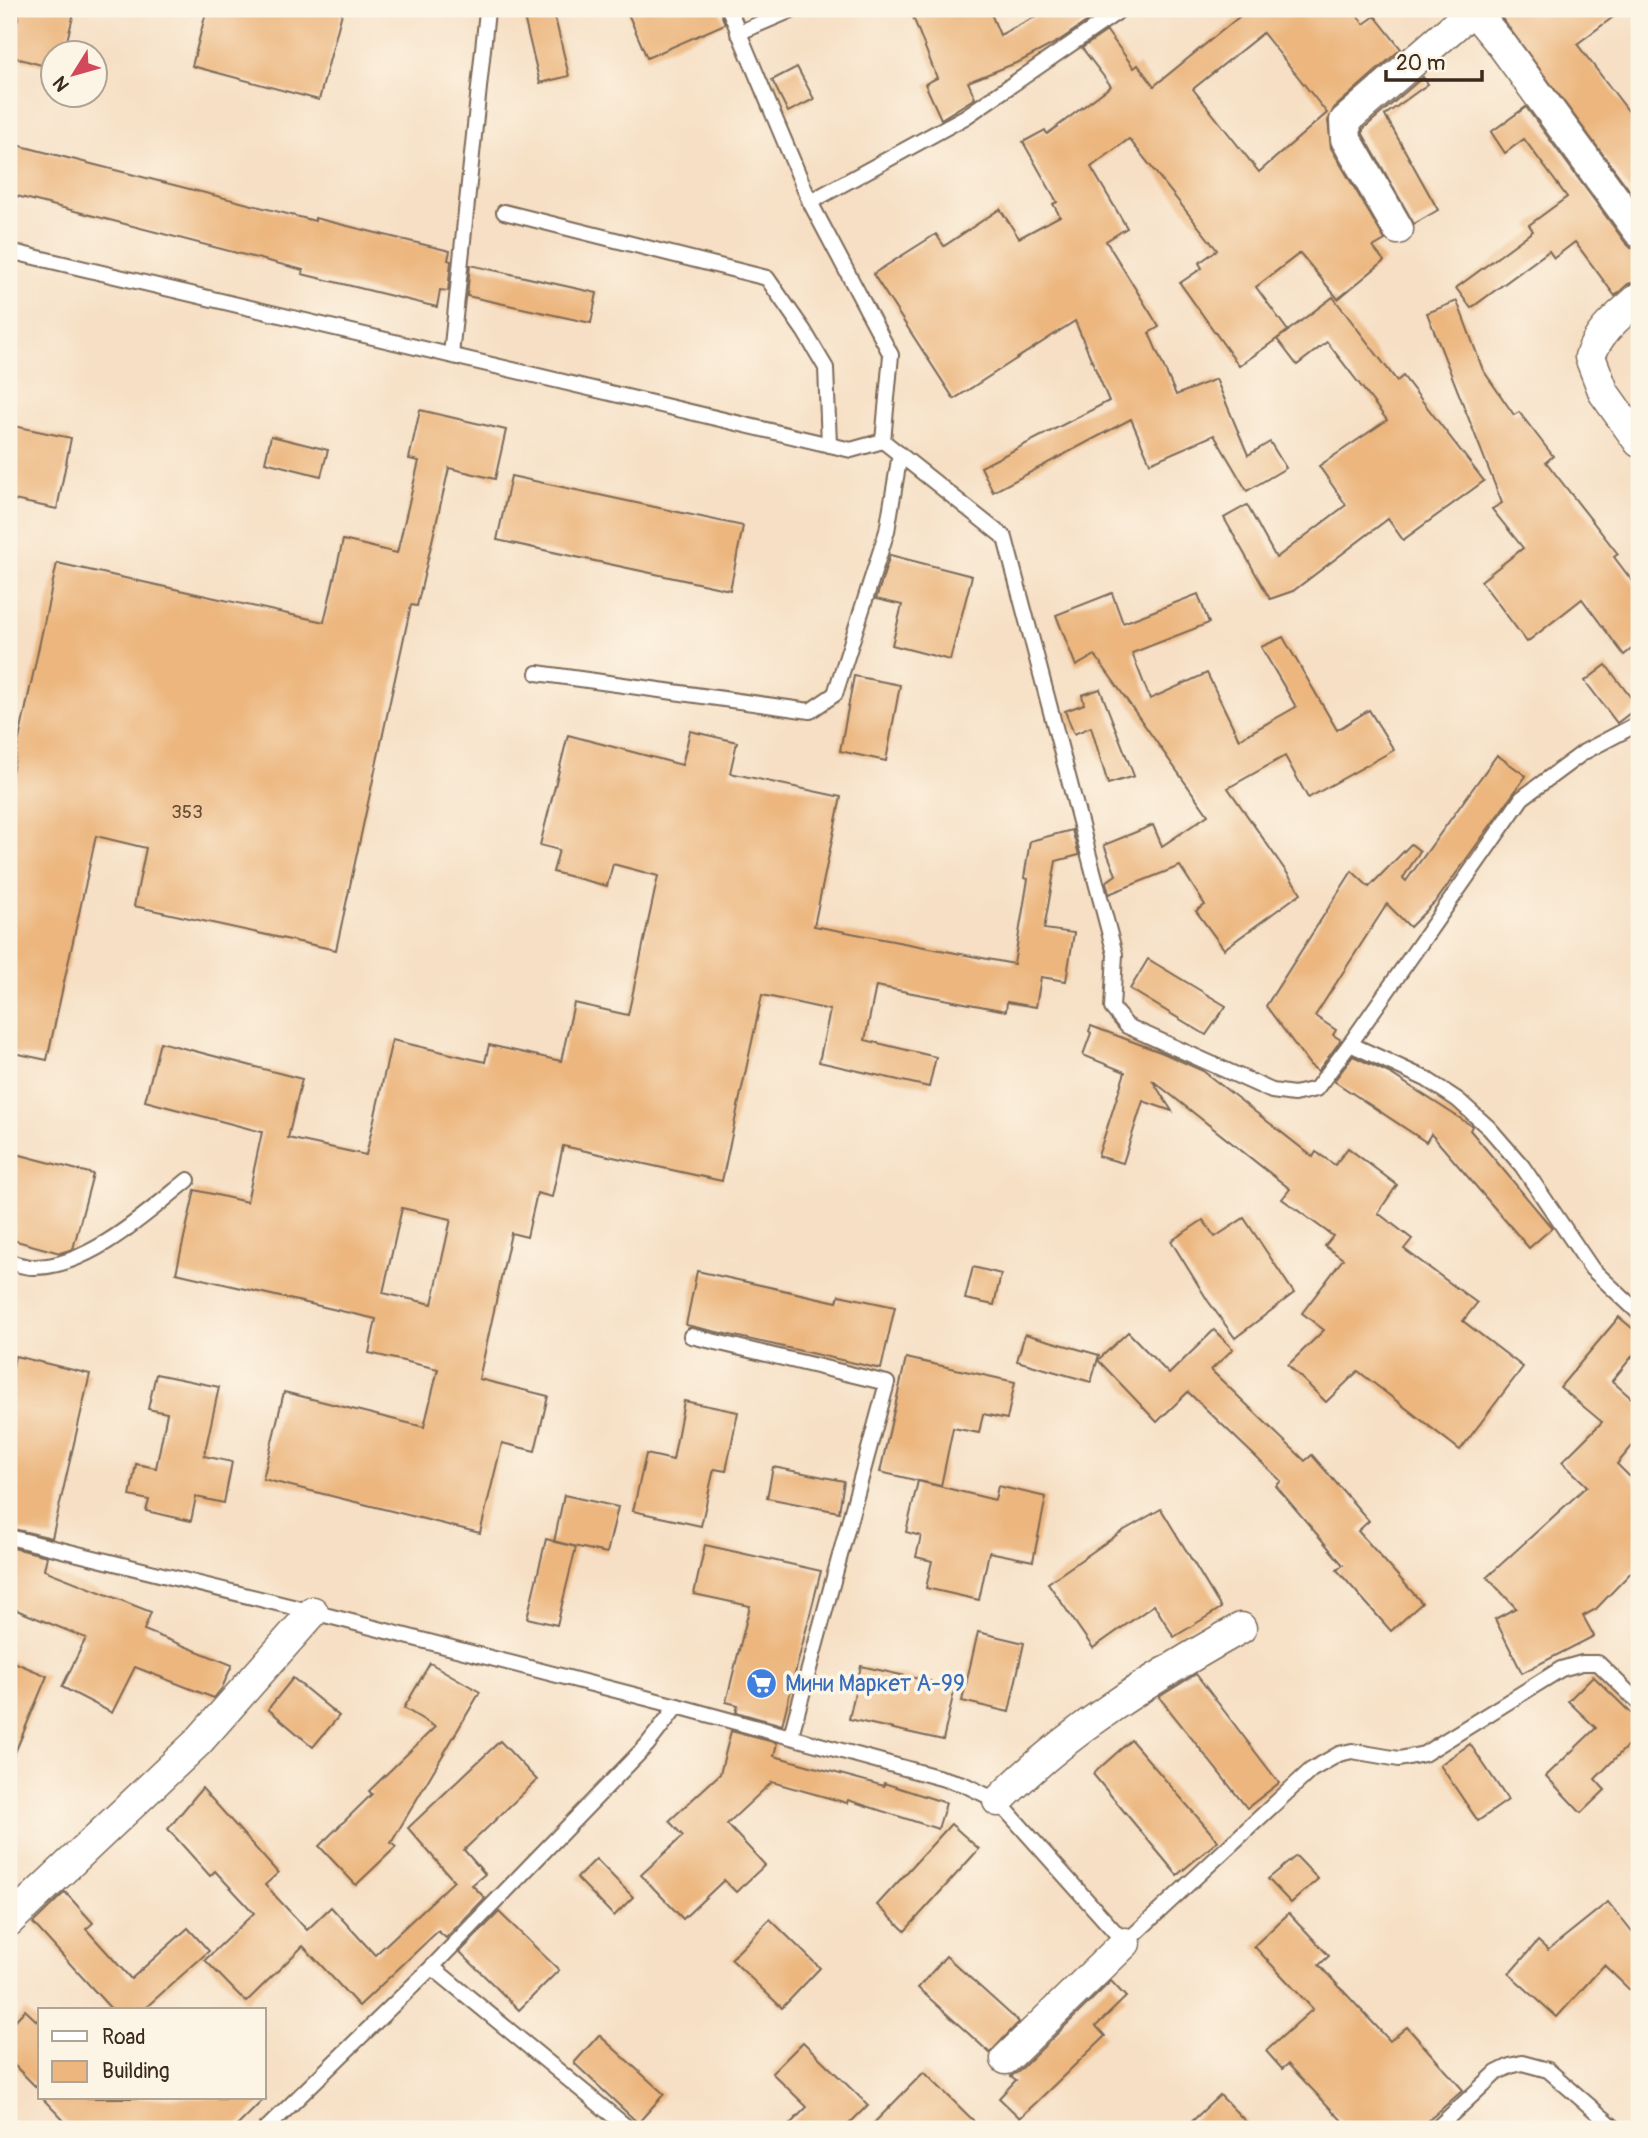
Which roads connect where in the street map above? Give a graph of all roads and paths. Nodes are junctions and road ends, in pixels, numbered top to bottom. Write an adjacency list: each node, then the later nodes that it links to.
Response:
1 (729, 9): 6 (lane)
2 (794, 9): 6 (lane)
3 (1473, 9): 9 (street); 10 (street)
4 (488, 11): 13 (lane)
5 (1116, 13): 7 (lane)
6 (738, 33): 7 (lane)
7 (810, 202): 14 (lane)
8 (504, 212): 16 (lane)
9 (1398, 229)
10 (1639, 232)
11 (9, 251): 13 (lane)
12 (1639, 298): 15 (street)
13 (451, 355): 16 (lane)
14 (883, 441): 16 (lane); 17 (lane)
15 (1639, 442)
16 (829, 445)
17 (900, 454): 18 (lane); 20 (lane)
18 (537, 673)
19 (1639, 723): 20 (lane)
20 (1350, 1044): 23 (lane)
21 (188, 1180): 22 (lane)
22 (9, 1262)
23 (1639, 1313)
24 (691, 1336): 30 (lane)
25 (9, 1537): 26 (lane)
26 (313, 1612): 29 (lane); 32 (street)
27 (1241, 1628): 31 (street)
28 (1639, 1703): 33 (lane)
29 (677, 1706): 30 (lane); 34 (lane)
30 (791, 1735): 31 (lane)
31 (998, 1801): 33 (lane)
32 (9, 1921)
33 (1125, 1943): 35 (street)
34 (432, 1967): 36 (lane); 37 (lane)
35 (1006, 2059)
36 (266, 2129)
37 (629, 2129)
38 (1436, 2129): 39 (lane)
39 (1616, 2129)

